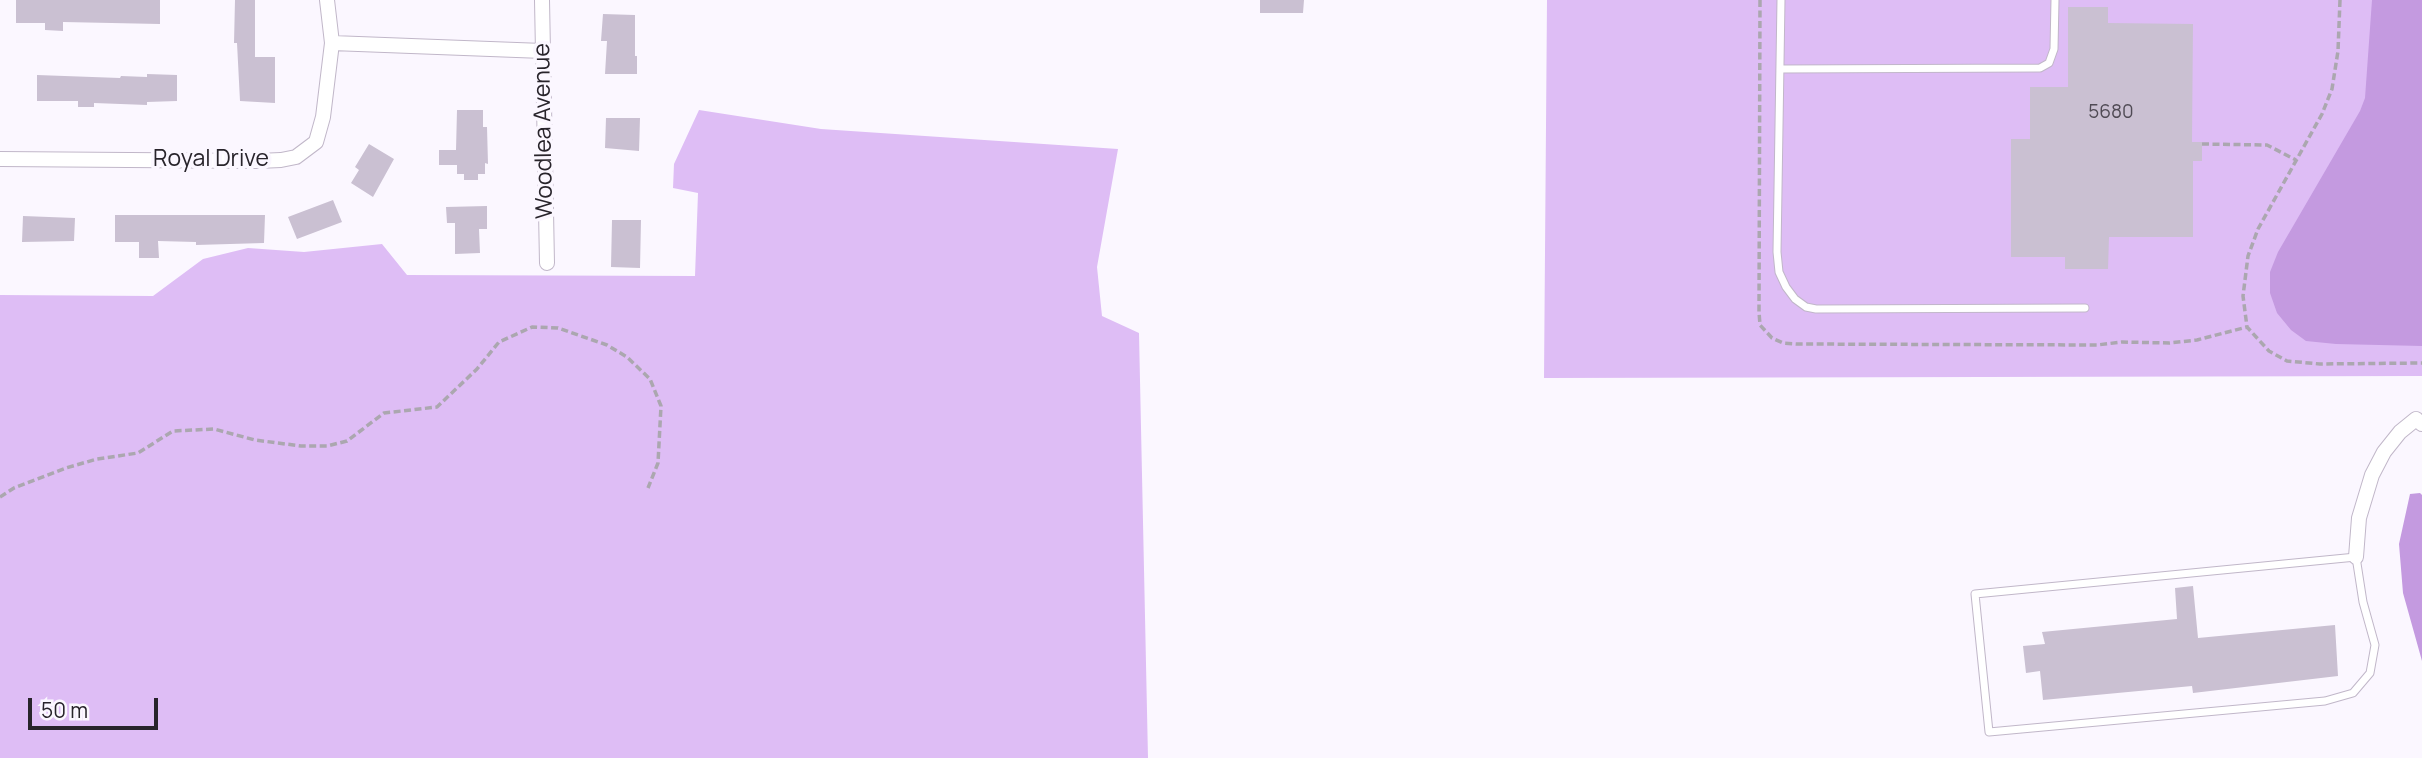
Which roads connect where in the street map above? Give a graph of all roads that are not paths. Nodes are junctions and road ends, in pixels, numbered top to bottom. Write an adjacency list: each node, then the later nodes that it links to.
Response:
1 (327, 0): 5 (street, Royal Drive)
2 (542, 0): 6 (street, Woodlea Avenue)
3 (1781, 0): 7 (lane)
4 (2055, 0): 7 (lane)
5 (332, 43): 6 (street); 8 (street, Royal Drive)
6 (543, 51): 9 (street, Woodlea Avenue)
7 (1780, 69): 10 (lane)
8 (0, 159)
9 (547, 263)
10 (2085, 308)
11 (2422, 424): 12 (street)
12 (2356, 557): 12 (lane)

